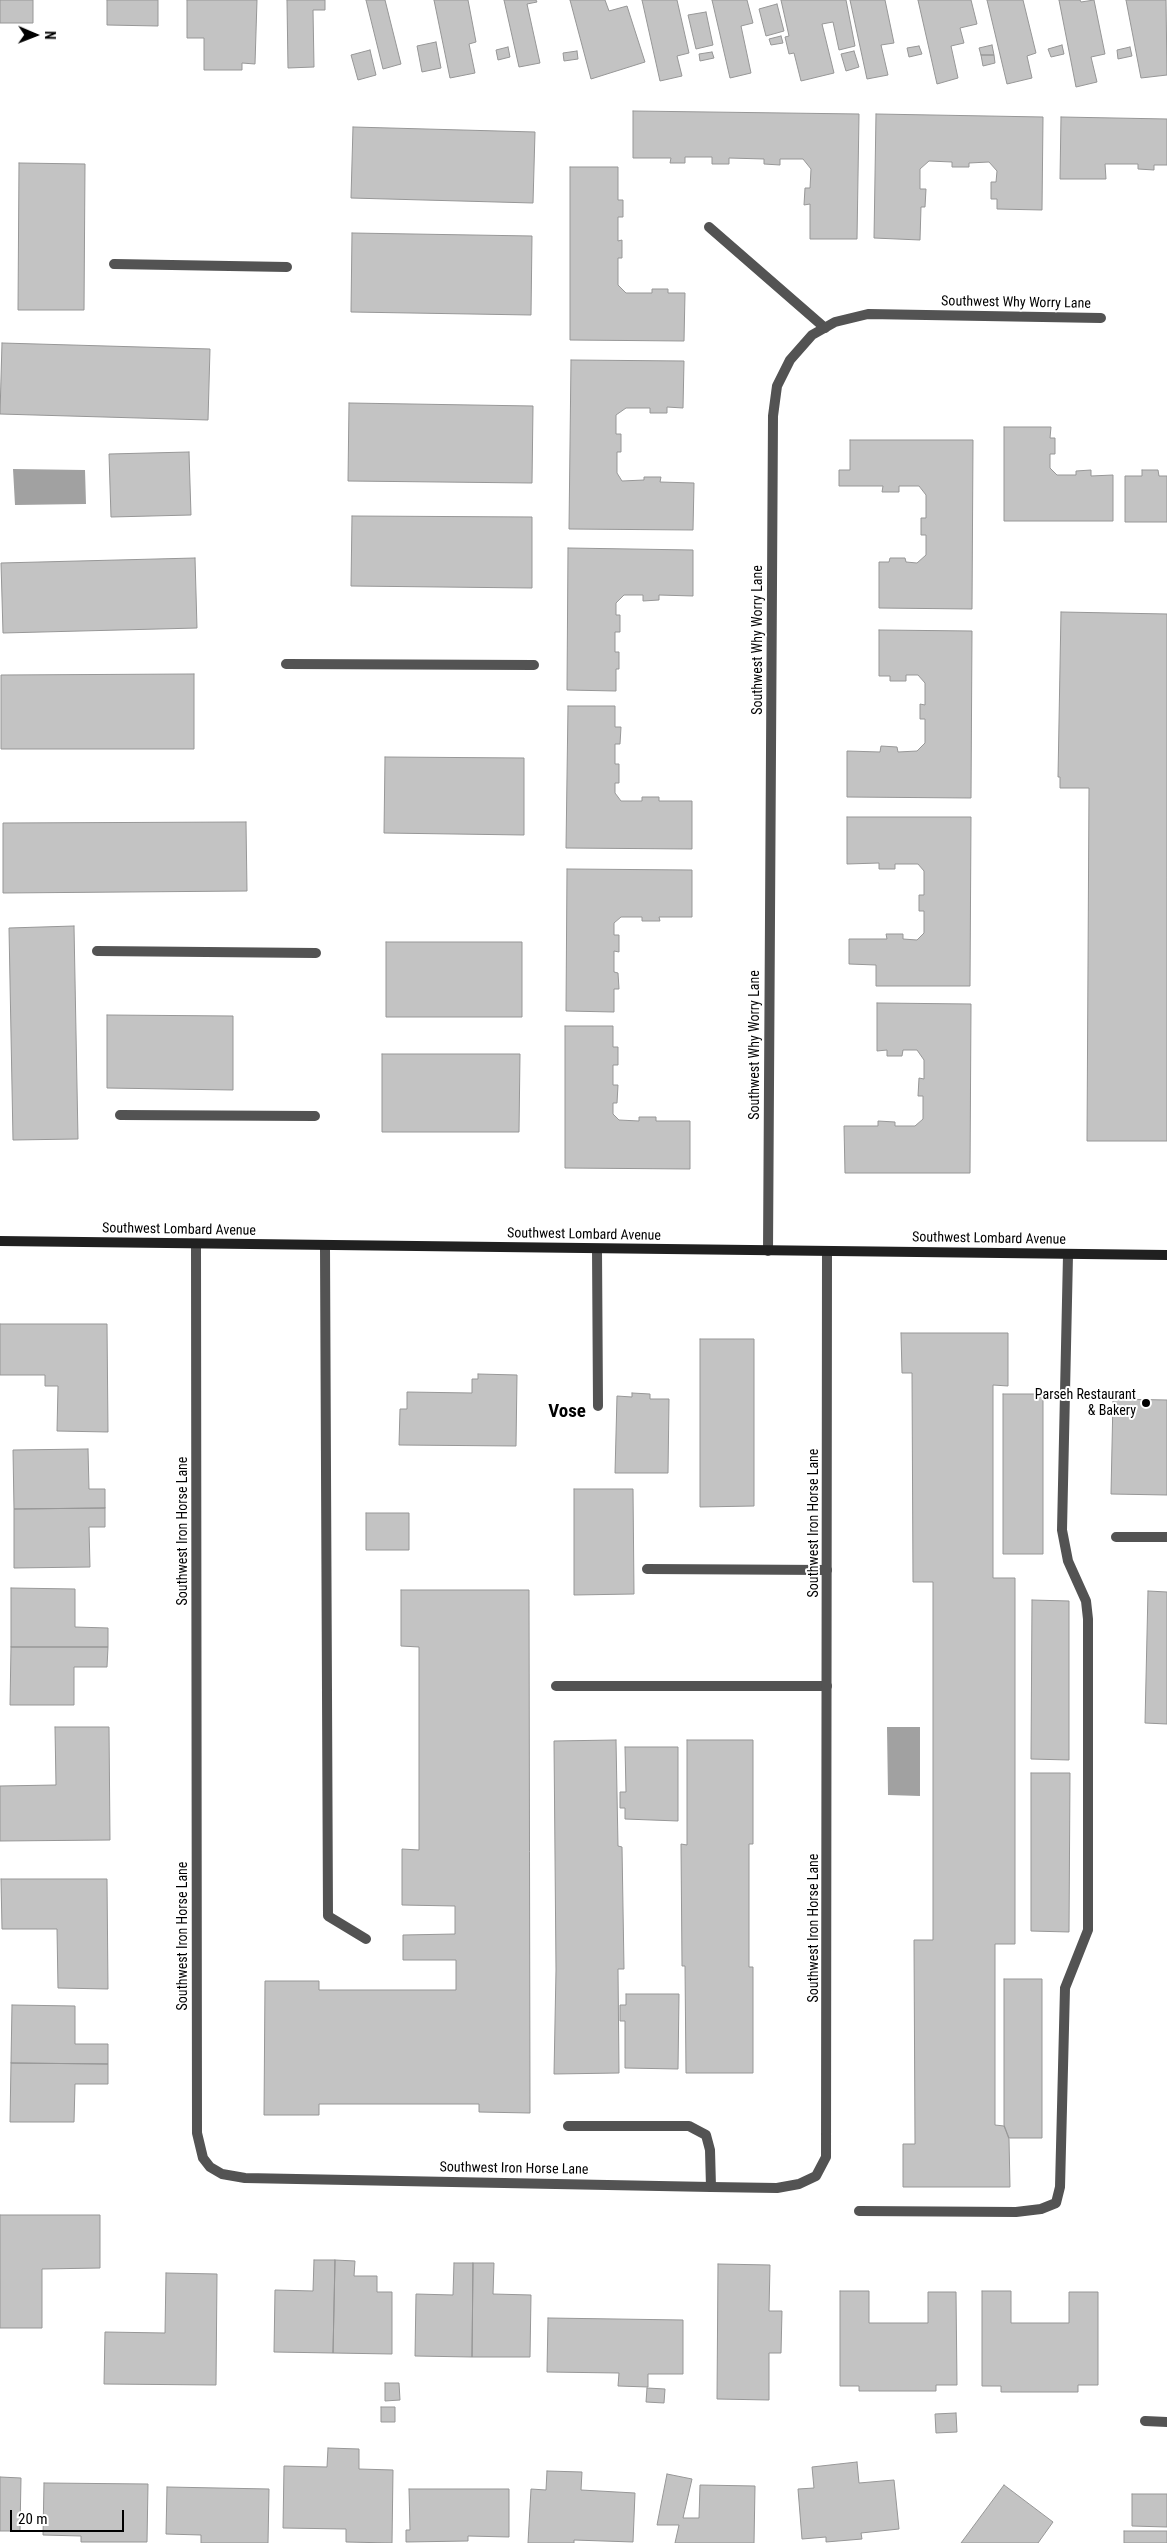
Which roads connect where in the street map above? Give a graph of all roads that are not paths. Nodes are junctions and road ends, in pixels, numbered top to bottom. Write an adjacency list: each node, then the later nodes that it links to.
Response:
1 (709, 227): 5 (street)
2 (114, 264): 3 (street)
3 (287, 268)
4 (1101, 318): 5 (street, Southwest Why Worry Lane)
5 (825, 328): 16 (street, Southwest Why Worry Lane)
6 (286, 664): 7 (street)
7 (534, 665)
8 (97, 951): 9 (street)
9 (316, 952)
10 (120, 1115): 11 (street)
11 (315, 1116)
12 (0, 1241): 13 (street, Southwest Lombard Avenue)
13 (196, 1244): 14 (street, Southwest Lombard Avenue); 29 (street, Southwest Iron Horse Lane)
14 (325, 1246): 15 (street, Southwest Lombard Avenue); 27 (street)
15 (597, 1250): 16 (street, Southwest Lombard Avenue); 20 (street)
16 (768, 1251): 17 (street, Southwest Lombard Avenue)
17 (827, 1251): 18 (street, Southwest Lombard Avenue); 24 (street, Southwest Iron Horse Lane)
18 (1068, 1255): 19 (street, Southwest Lombard Avenue); 30 (street)
19 (1167, 1255)
20 (598, 1406)
21 (1116, 1537): 22 (street)
22 (1167, 1537)
23 (647, 1569): 24 (street)
24 (828, 1570): 26 (street, Southwest Iron Horse Lane)
25 (556, 1686): 26 (street)
26 (827, 1686): 29 (street, Southwest Iron Horse Lane)
27 (366, 1938)
28 (568, 2126): 29 (street)
29 (711, 2188)
30 (859, 2211)
31 (1145, 2422): 32 (street)
32 (1167, 2422)

